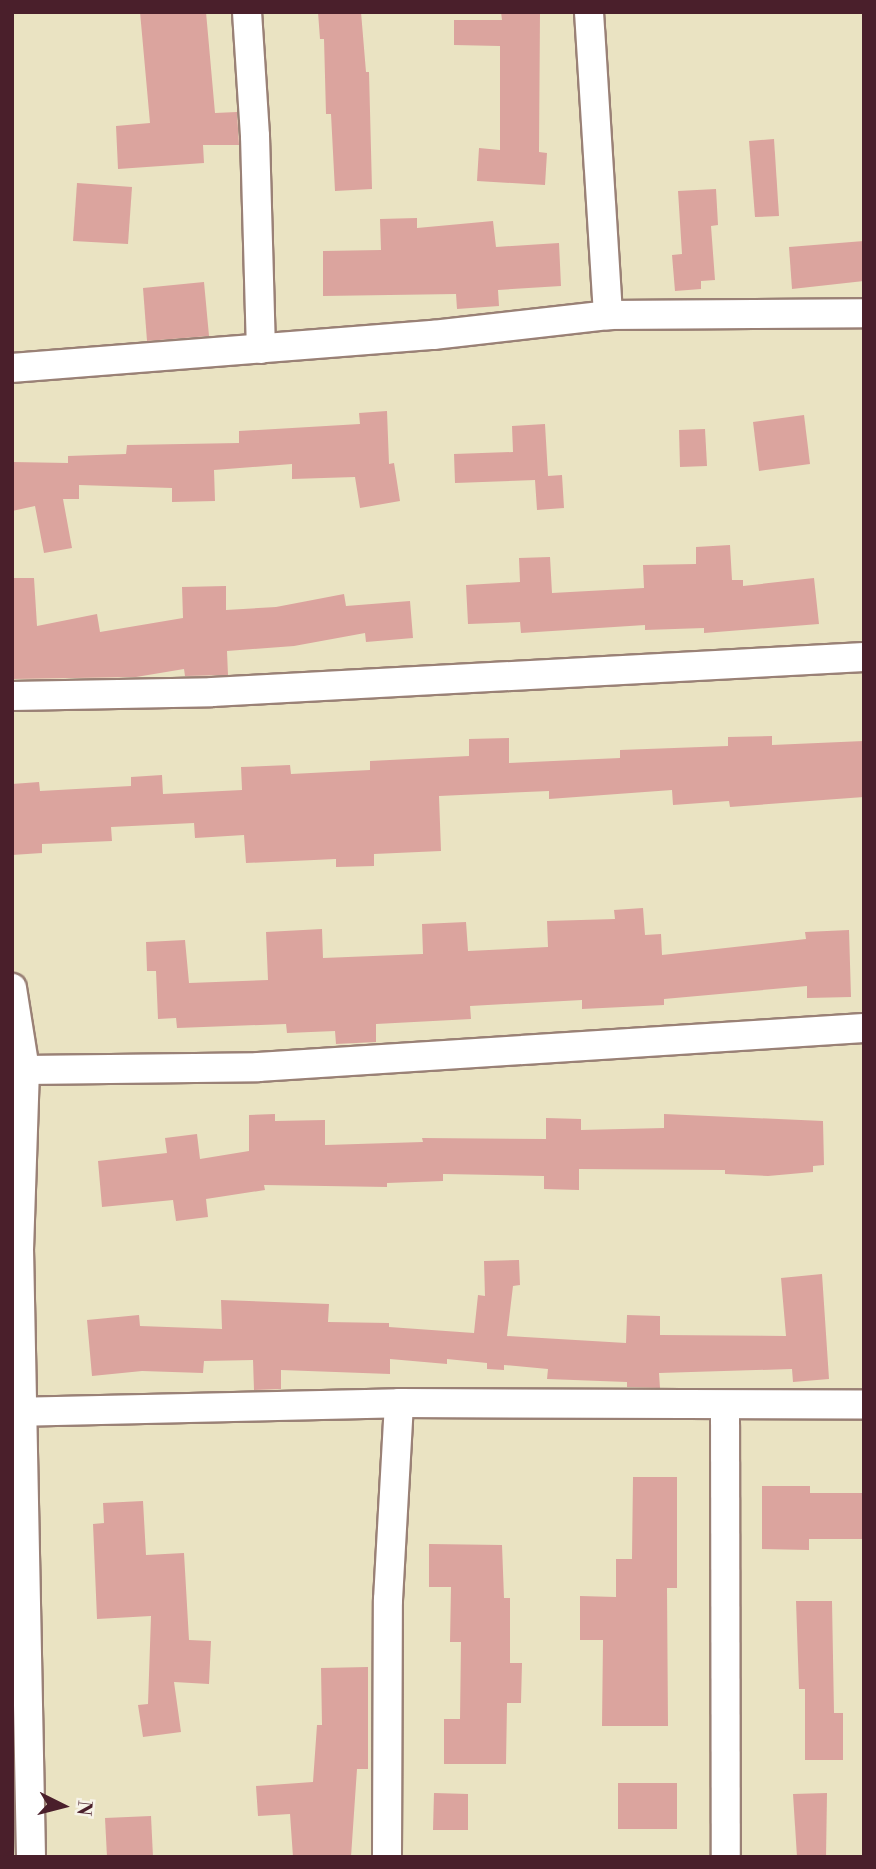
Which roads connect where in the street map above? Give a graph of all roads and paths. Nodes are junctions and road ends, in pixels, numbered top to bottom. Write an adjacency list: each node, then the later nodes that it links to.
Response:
1 (247, 12): 5 (street)
2 (589, 12): 4 (street)
3 (864, 313): 4 (street)
4 (608, 315): 5 (street)
5 (261, 349): 6 (street)
6 (12, 368)
7 (864, 657): 8 (street)
8 (12, 695)
9 (12, 988): 11 (street)
10 (864, 1028): 11 (street)
11 (25, 1070): 15 (street)
12 (399, 1403): 13 (street); 15 (street); 17 (street)
13 (725, 1405): 14 (street); 18 (street)
14 (864, 1405)
15 (16, 1412): 16 (street)
16 (31, 1857)
17 (387, 1857)
18 (726, 1857)

